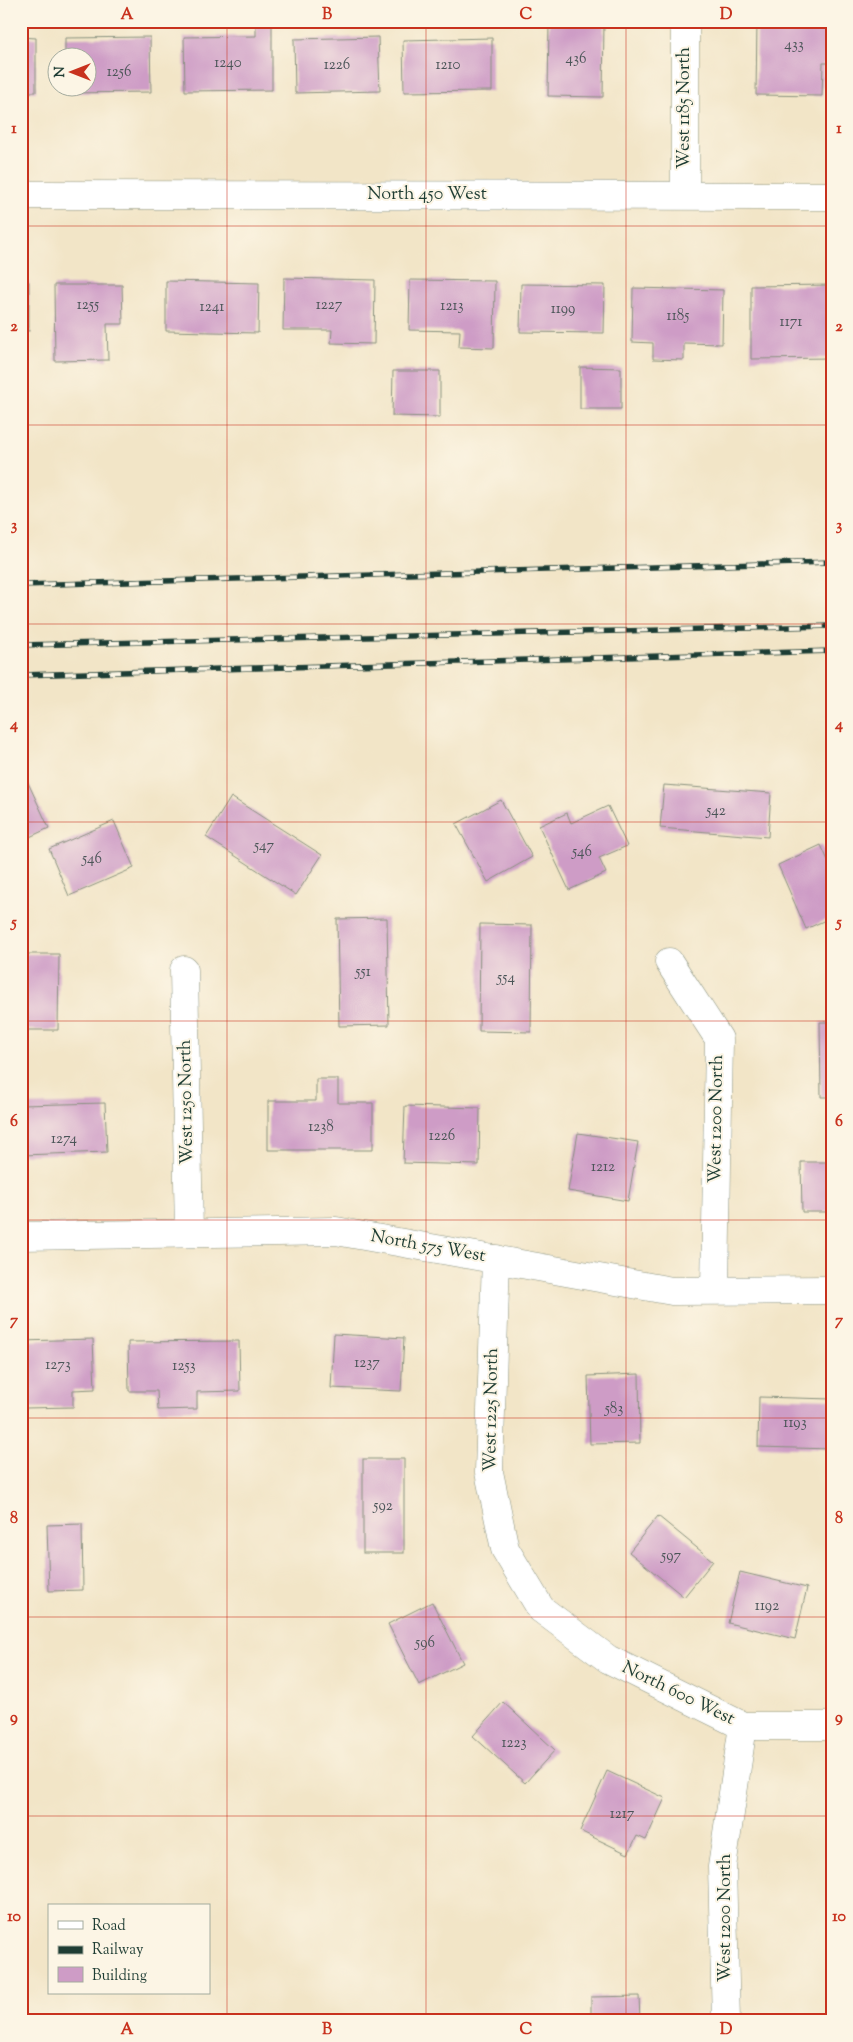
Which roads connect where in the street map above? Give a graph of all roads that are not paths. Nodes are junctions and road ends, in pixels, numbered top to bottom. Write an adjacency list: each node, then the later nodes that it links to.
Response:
1 (685, 21): 3 (street, West 1185 North)
2 (21, 195): 3 (street, North 450 West)
3 (685, 195): 4 (street, North 450 West)
4 (832, 196)
5 (669, 962): 10 (street, West 1200 North)
6 (184, 970): 7 (street, West 1250 North)
7 (189, 1233): 8 (street, North 575 West); 9 (street, North 575 West)
8 (21, 1236)
9 (496, 1259): 10 (street, North 575 West); 12 (street, West 1225 North)
10 (715, 1290): 11 (street, North 575 West)
11 (832, 1290)
12 (541, 1609): 13 (street, North 600 West)
13 (744, 1726): 14 (street, North 600 West); 15 (street, West 1200 North)
14 (832, 1726)
15 (726, 2021)

